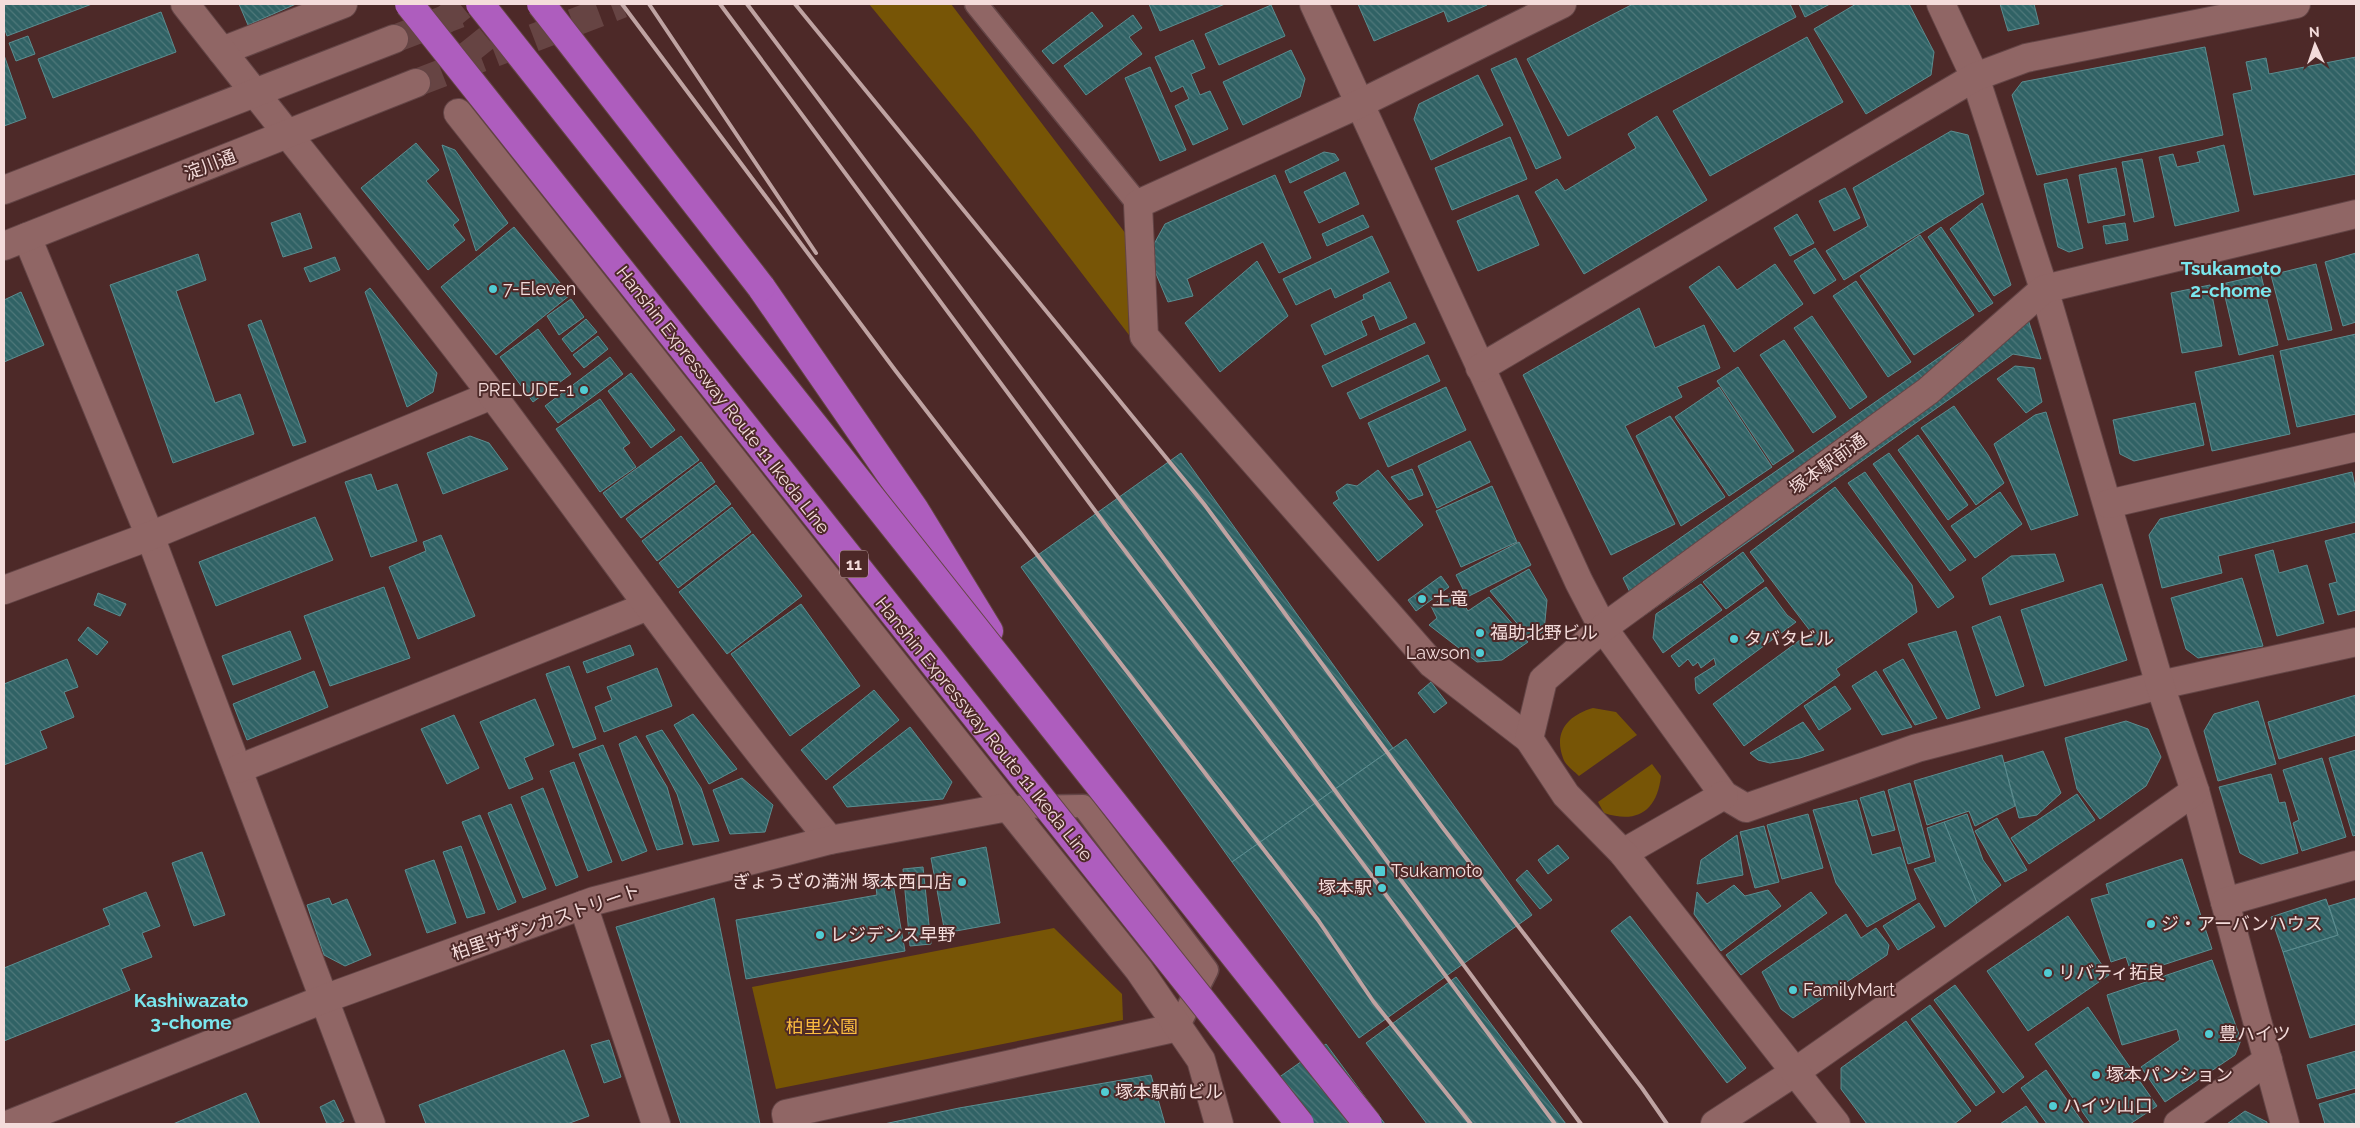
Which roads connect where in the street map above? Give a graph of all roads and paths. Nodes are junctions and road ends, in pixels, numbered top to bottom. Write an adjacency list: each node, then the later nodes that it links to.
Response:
1 (185, 4): 12 (street)
2 (343, 4): 12 (street)
3 (409, 4): 54 (highway, Hanshin Expressway Route 11 Ikeda Line / 11, bridge)
4 (480, 4): 34 (highway, bridge)
5 (541, 4): 34 (highway, bridge)
6 (976, 4): 20 (lane)
7 (1314, 4): 16 (street)
8 (1562, 4): 16 (street)
9 (1941, 4): 13 (street)
10 (2296, 4): 13 (street)
11 (394, 39): 15 (street)
12 (222, 51): 15 (street)
13 (1975, 77): 23 (street); 24 (street)
14 (416, 83): 18 (street, 淀川通)
15 (255, 93): 18 (street); 19 (street)
16 (1359, 104): 20 (street); 24 (street)
17 (458, 113): 39 (street)
18 (287, 134): 22 (street, 淀川通); 25 (street)
19 (4, 190)
20 (1138, 204): 35 (street)
21 (2356, 214): 23 (street)
22 (15, 241): 28 (street)
23 (2044, 289): 27 (street); 31 (street, 塚本駅前通)
24 (1480, 368): 31 (street)
25 (492, 395): 28 (street); 30 (street)
26 (2356, 447): 27 (street)
27 (2108, 504): 33 (street)
28 (150, 536): 29 (street); 36 (street)
29 (4, 590)
30 (648, 606): 36 (street); 40 (street)
31 (1603, 628): 35 (street, 塚本駅前通); 38 (street)
32 (2356, 642): 33 (street)
33 (2160, 685): 37 (street); 38 (street)
34 (1034, 704): 55 (highway, bridge)
35 (1529, 739): 41 (street)
36 (238, 770): 45 (street)
37 (2195, 791): 43 (street); 48 (street)
38 (1724, 795): 41 (street)
39 (1008, 807): 40 (street, 柏里サザンカストリート); 46 (street); 46 (lane)
40 (830, 840): 44 (street, 柏里サザンカストリート)
41 (1623, 853): 48 (street)
42 (2356, 865): 43 (street)
43 (2225, 902): 47 (street)
44 (583, 905): 45 (street, 柏里サザンカストリート); 51 (street)
45 (324, 999): 49 (street, 柏里サザンカストリート); 50 (street)
46 (1178, 1027): 52 (street); 53 (street)
47 (2268, 1060): 58 (street); 59 (street)
48 (1795, 1072): 56 (street); 57 (street)
49 (10, 1124)
50 (371, 1124)
51 (656, 1124)
52 (788, 1124)
53 (1219, 1124)
54 (1300, 1124)
55 (1368, 1124)
56 (1715, 1124)
57 (1836, 1124)
58 (2178, 1124)
59 (2285, 1124)

